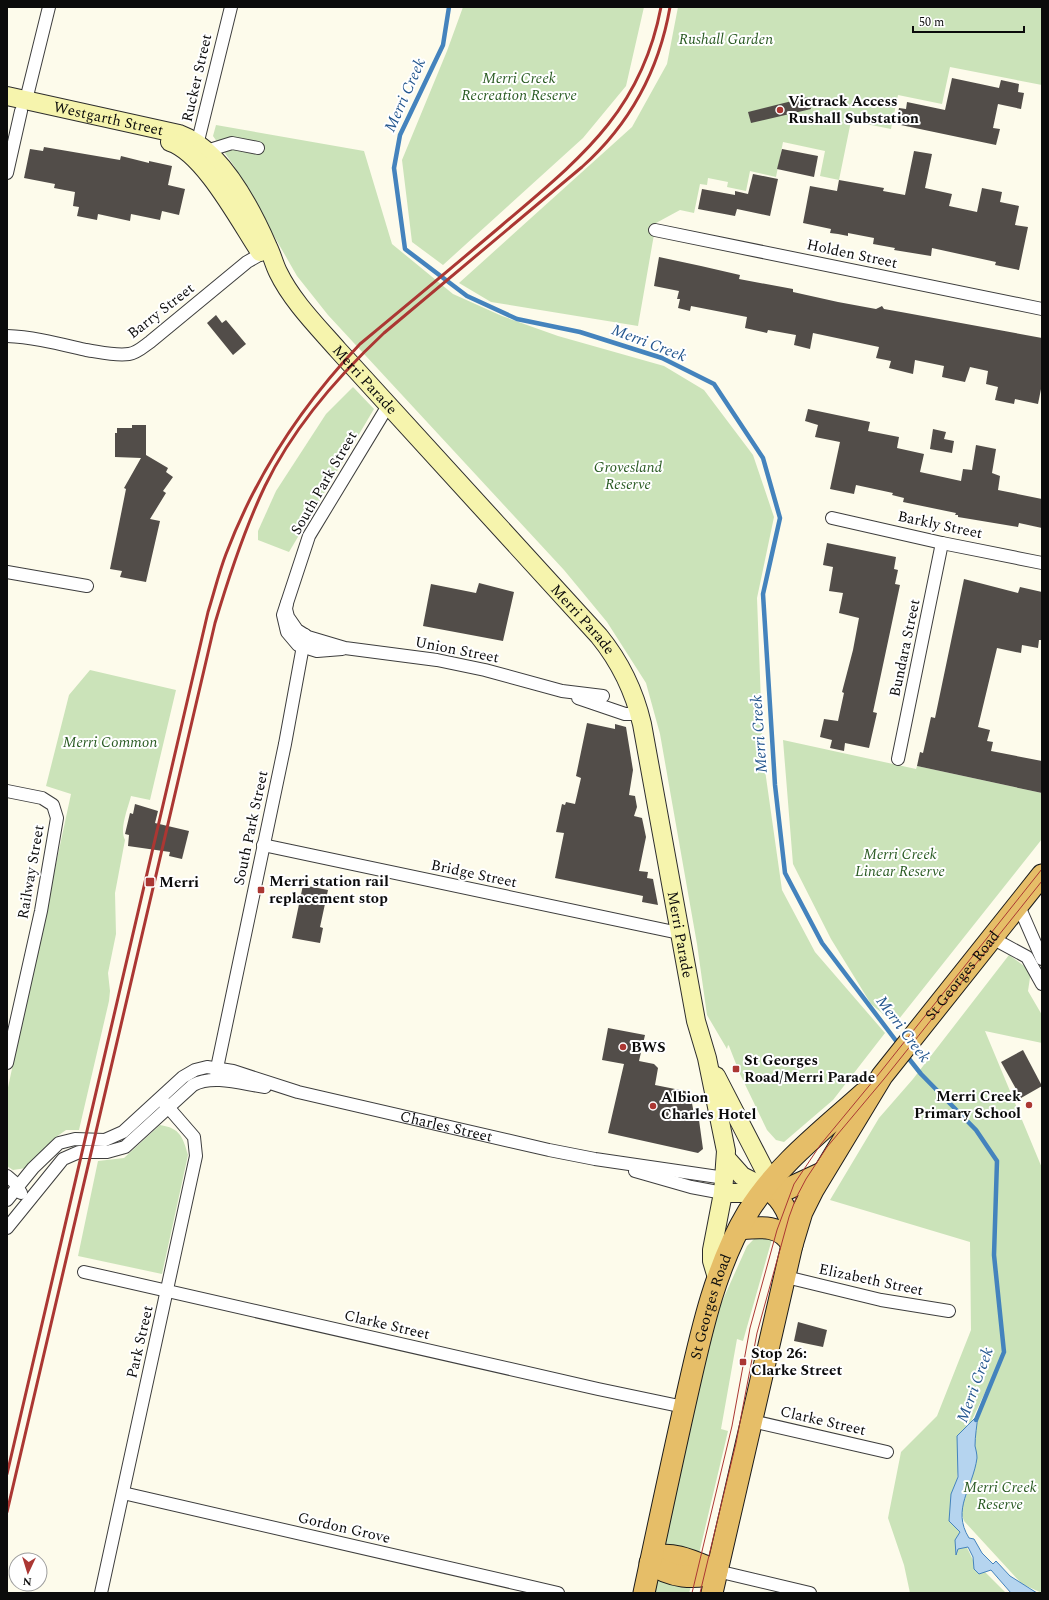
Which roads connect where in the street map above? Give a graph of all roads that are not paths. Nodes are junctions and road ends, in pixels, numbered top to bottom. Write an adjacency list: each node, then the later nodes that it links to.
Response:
1 (49, 7): 4 (street)
2 (231, 7): 6 (street, Rucker Street)
3 (7, 96): 4 (main road, Westgarth Street)
4 (18, 106): 6 (main road, Westgarth Street); 7 (street)
5 (258, 148): 6 (street)
6 (199, 150): 9 (main road, Merri Parade)
7 (7, 172)
8 (655, 230): 10 (street, Holden Street)
9 (265, 251): 13 (street, Barry Street); 14 (main road, Merri Parade)
10 (1042, 309)
11 (7, 331): 13 (street, Barry Street)
12 (7, 336): 13 (street, Barry Street)
13 (21, 337)
14 (389, 404): 20 (street, South Park Street); 23 (main road, Merri Parade)
15 (832, 518): 16 (street, Barkly Street)
16 (942, 543): 17 (street, Barkly Street); 24 (street, Bundara Street)
17 (1042, 562)
18 (7, 572): 19 (street)
19 (87, 586)
20 (304, 641): 21 (street, Union Street); 26 (street, South Park Street)
21 (562, 691): 22 (street, Union Street); 23 (street, Union Street)
22 (603, 696)
23 (640, 714): 29 (main road, Merri Parade)
24 (898, 759)
25 (7, 791): 33 (street, Railway Street)
26 (263, 845): 29 (street, Bridge Street); 36 (street, South Park Street)
27 (1042, 875): 28 (highway, St Georges Road)
28 (1018, 904): 30 (highway, St Georges Road); 31 (street)
29 (679, 933): 34 (main road, Merri Parade)
30 (992, 938): 32 (street); 37 (highway, St Georges Road)
31 (1042, 959)
32 (1042, 984)
33 (13, 1015): 35 (street, Railway Street)
34 (707, 1058): 41 (main road, Merri Parade); 47 (main road, Merri Parade)
35 (7, 1063)
36 (216, 1068): 38 (street, South Park Street); 39 (street, Charles Street); 40 (street, Charles Street)
37 (882, 1076): 42 (highway, St Georges Road); 47 (highway, St Georges Road)
38 (216, 1080): 39 (street, Charles Street); 40 (street, Charles Street)
39 (298, 1092): 45 (street, Charles Street)
40 (164, 1103): 44 (street, Charles Street); 46 (street, Charles Street); 56 (street, Park Street)
41 (726, 1158): 45 (main road, Merri Parade); 47 (main road)
42 (825, 1167): 47 (highway); 52 (highway, St Georges Road)
43 (7, 1176): 46 (street)
44 (43, 1182): 46 (street); 49 (street, Charles Street)
45 (724, 1186): 47 (main road, Charles Street); 55 (main road, Merri Parade)
46 (12, 1187): 48 (street); 49 (street)
47 (766, 1188): 51 (highway, St Georges Road); 52 (highway)
48 (7, 1200)
49 (24, 1208): 50 (street)
50 (7, 1228)
51 (740, 1229): 52 (highway); 55 (highway, St Georges Road)
52 (792, 1245): 54 (highway, St Georges Road)
53 (84, 1272): 56 (street, Clarke Street)
54 (786, 1277): 57 (street, Elizabeth Street); 59 (highway, St Georges Road)
55 (718, 1281): 58 (highway, St Georges Road)
56 (167, 1291): 58 (street, Clarke Street); 61 (street, Park Street)
57 (949, 1311)
58 (684, 1406): 62 (highway, St Georges Road)
59 (752, 1421): 60 (street, Clarke Street); 63 (highway, St Georges Road)
60 (888, 1452)
61 (123, 1493): 64 (street, Park Street); 65 (street, Gordon Grove)
62 (651, 1561): 63 (highway); 66 (highway, St Georges Road)
63 (717, 1571): 67 (highway, St Georges Road); 68 (street)
64 (102, 1593)
65 (558, 1593)
66 (644, 1593)
67 (712, 1593)
68 (810, 1593)

